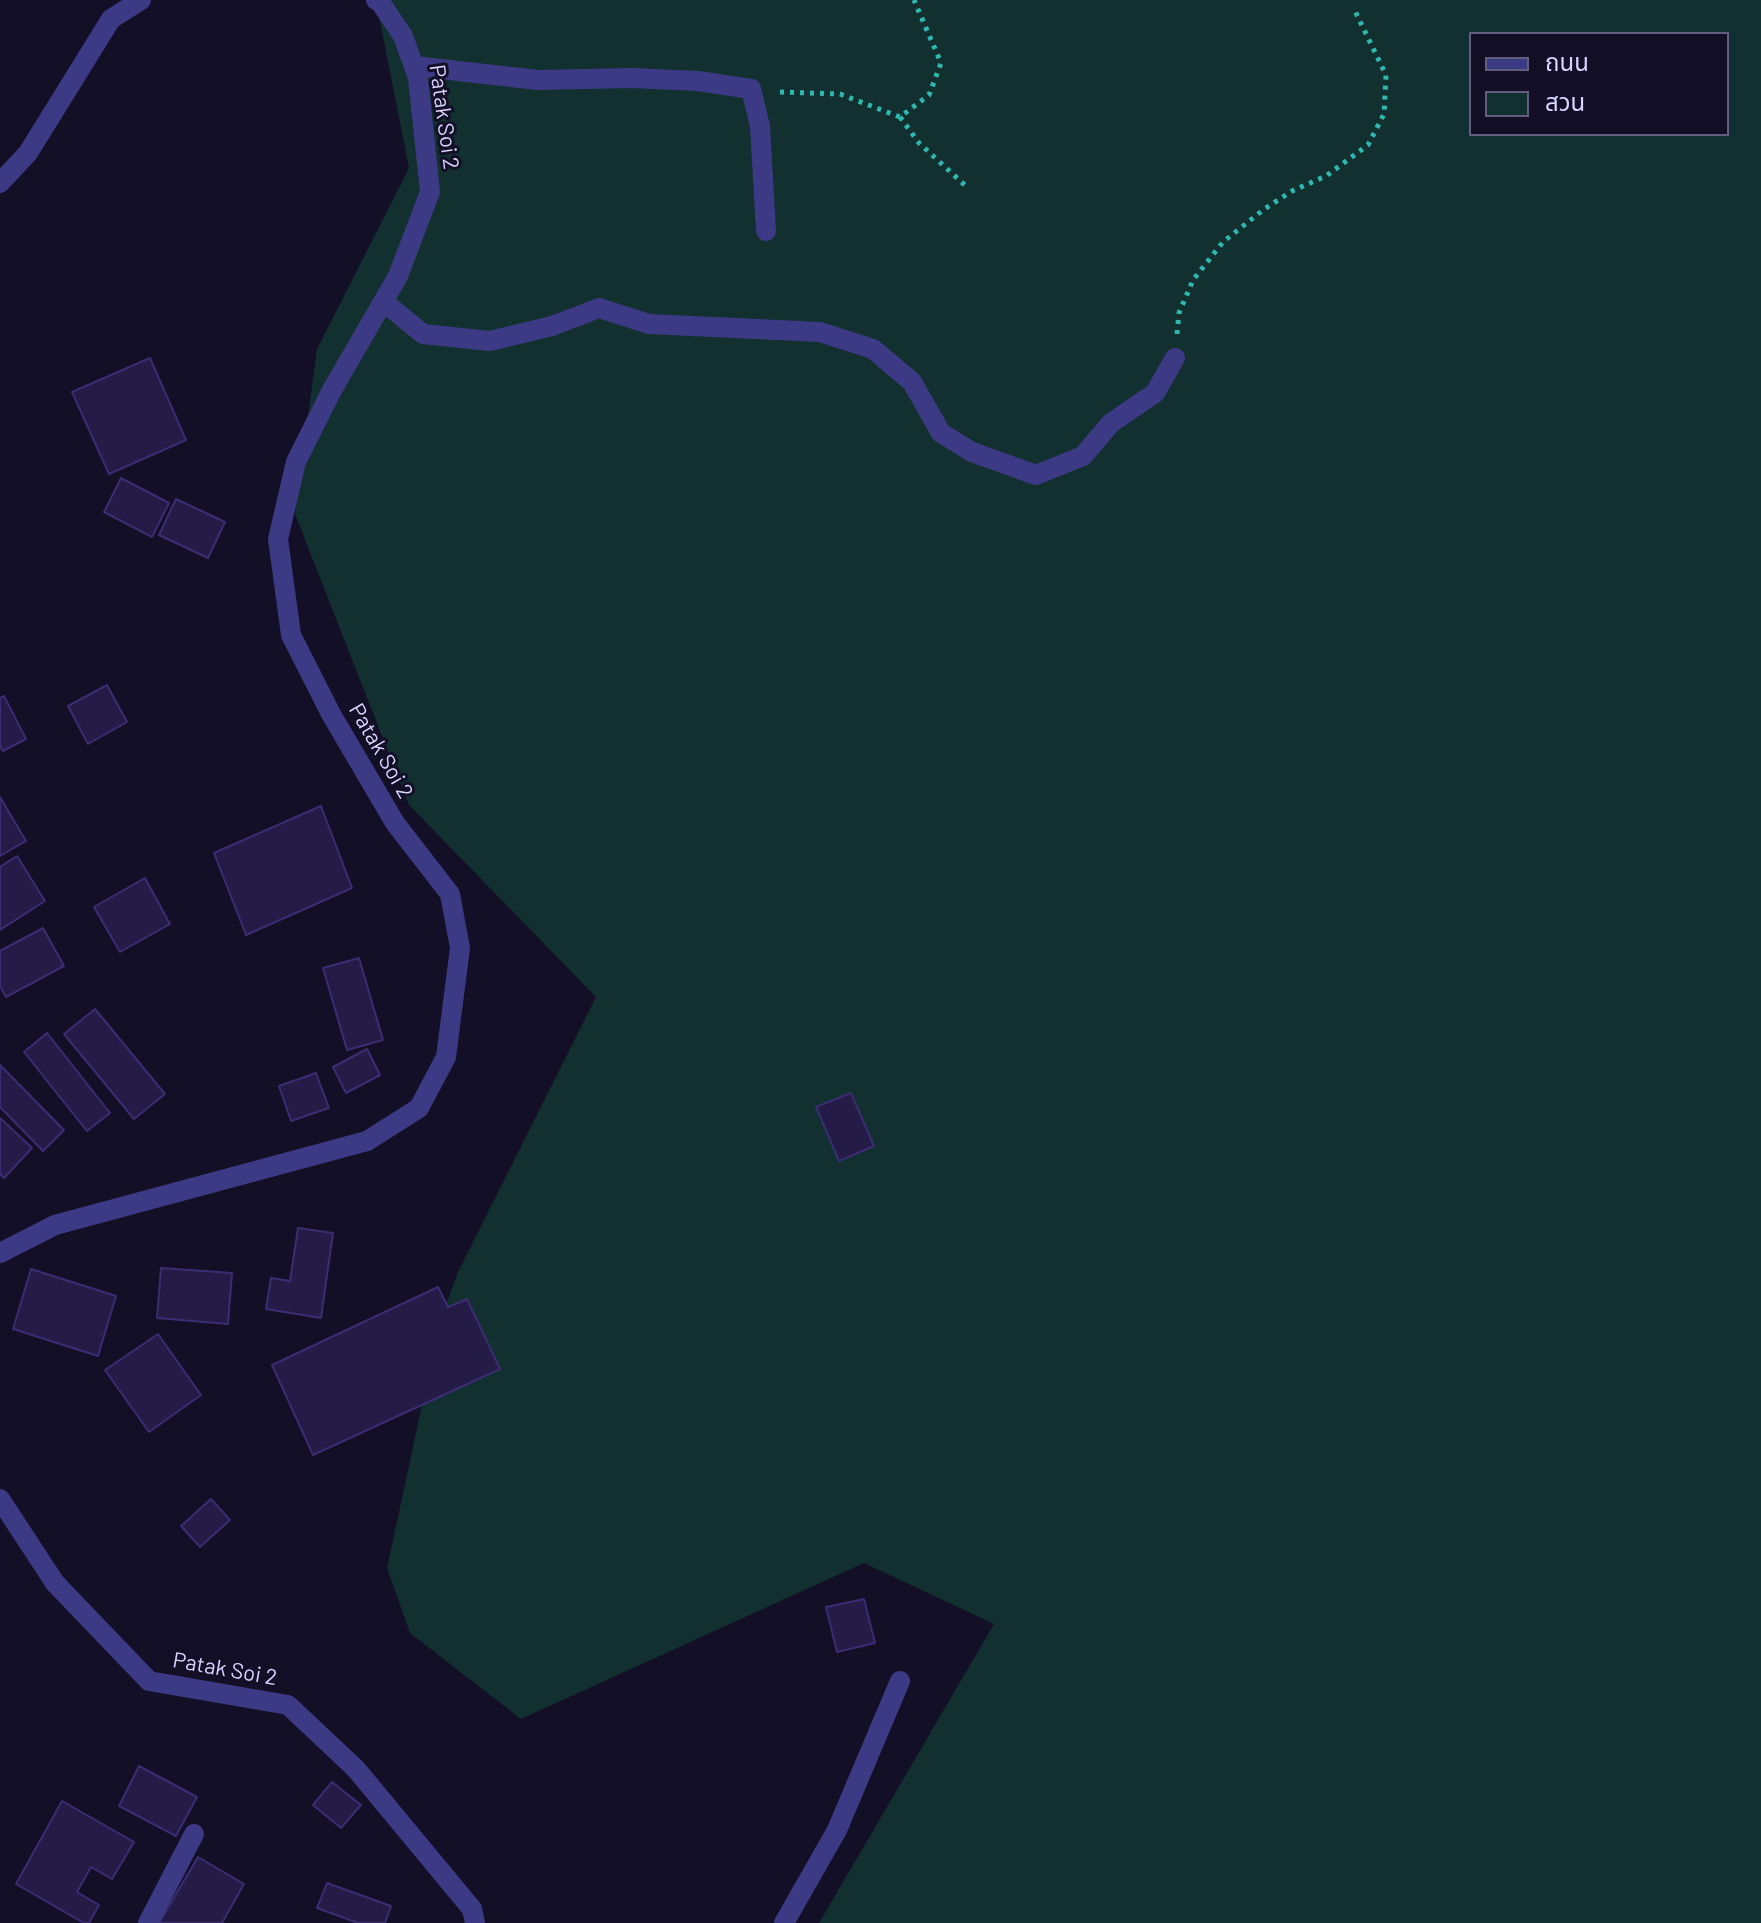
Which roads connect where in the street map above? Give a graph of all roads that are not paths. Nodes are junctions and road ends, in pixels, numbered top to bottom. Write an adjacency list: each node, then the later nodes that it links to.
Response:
1 (141, 0): 4 (street)
2 (376, 0): 3 (street, Patak Soi 2)
3 (414, 66): 5 (street); 6 (street, Patak Soi 2)
4 (0, 183)
5 (766, 231)
6 (384, 302): 7 (street); 8 (street, Patak Soi 2)
7 (1175, 358)
8 (0, 1253)
9 (0, 1499): 13 (street, Patak Soi 2)
10 (900, 1681): 14 (street)
11 (194, 1834): 12 (street)
12 (148, 1923)
13 (475, 1923)
14 (784, 1923)

